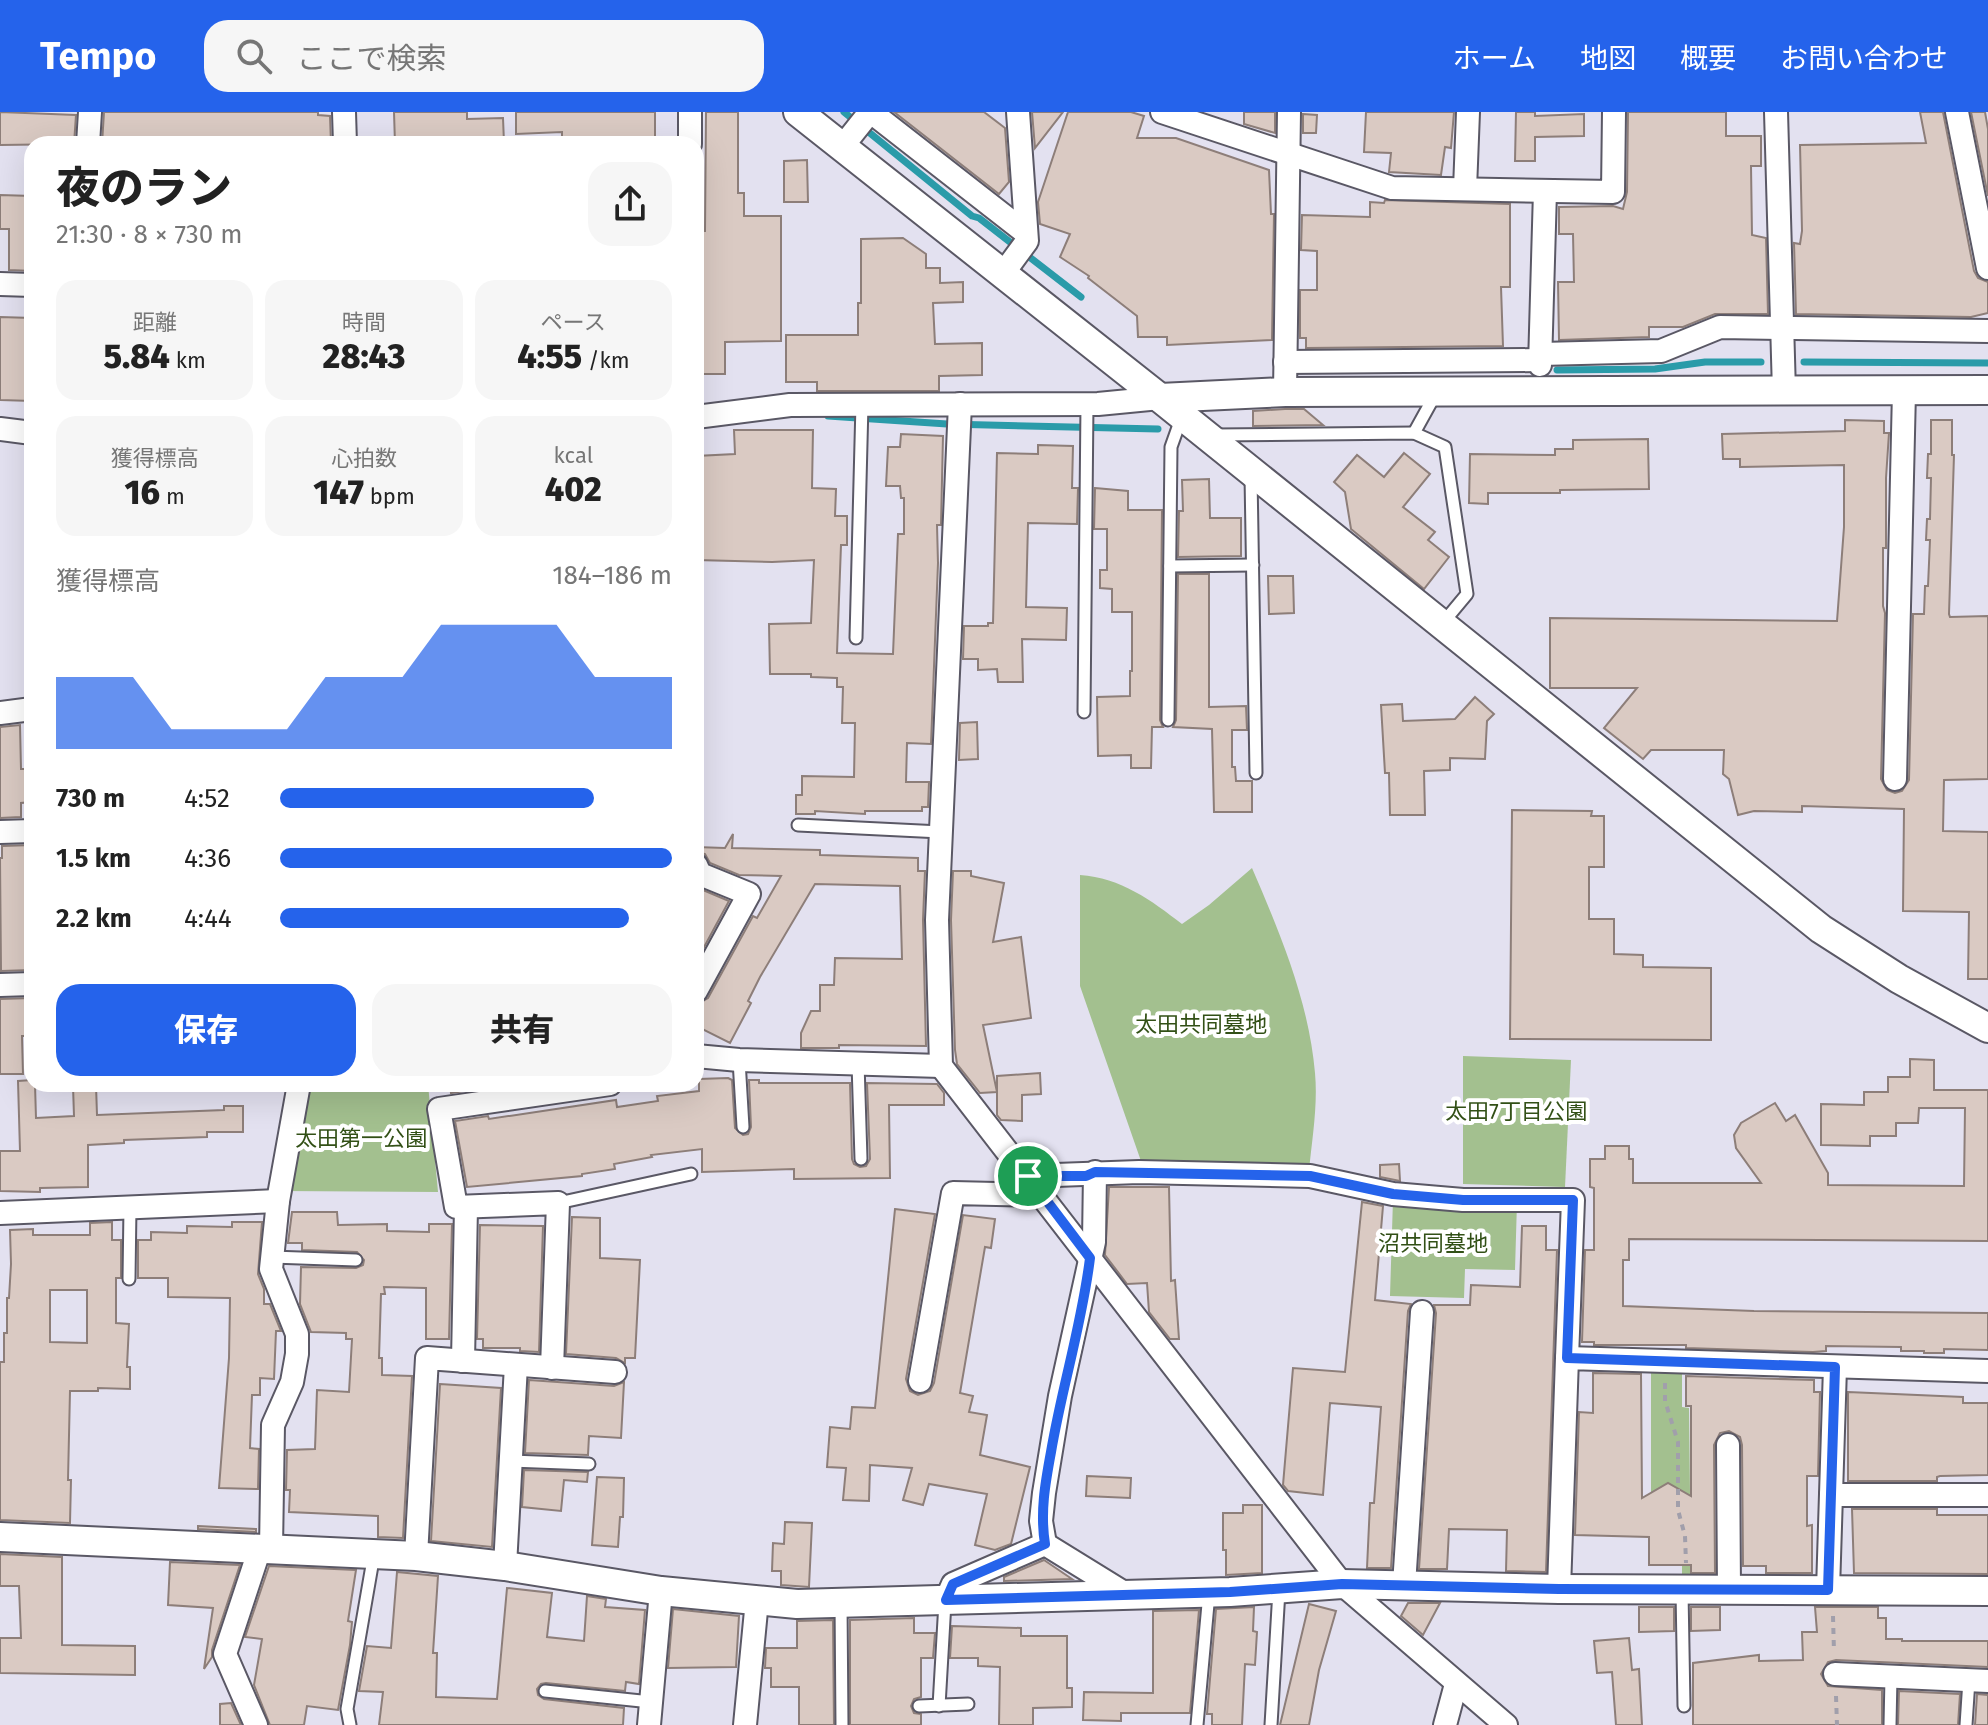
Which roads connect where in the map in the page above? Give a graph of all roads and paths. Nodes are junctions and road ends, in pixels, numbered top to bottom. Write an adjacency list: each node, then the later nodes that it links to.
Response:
1 (90, 112): 13 (street)
2 (344, 112): 14 (street)
3 (690, 112): 15 (street)
4 (871, 112): 16 (street); 20 (street)
5 (1018, 112): 20 (street)
6 (1162, 112): 17 (street)
7 (1289, 112): 17 (street)
8 (1468, 112): 18 (street)
9 (1614, 112): 19 (street)
10 (1776, 112): 25 (street)
11 (1957, 112): 22 (street)
12 (820, 116): 16 (street)
13 (88, 136)
14 (345, 136)
15 (690, 136)
16 (848, 139): 21 (street)
17 (1288, 155): 18 (street); 28 (street)
18 (1465, 189): 19 (street)
19 (1545, 191): 27 (street)
20 (1026, 237): 21 (street)
21 (1008, 267): 35 (street)
22 (1988, 268)
23 (0, 284): 24 (street)
24 (24, 285)
25 (1782, 328): 26 (street); 27 (street); 34 (street)
26 (1988, 331)
27 (1540, 357): 28 (street); 33 (street)
28 (1285, 362): 31 (street)
29 (1988, 390): 30 (street)
30 (1904, 391): 34 (street); 55 (street)
31 (1285, 392): 32 (street); 35 (street)
32 (1437, 392): 33 (street); 43 (lane)
33 (1540, 392): 34 (street)
34 (1784, 392)
35 (1160, 398): 36 (street); 39 (street)
36 (1087, 411): 40 (street); 51 (lane)
37 (862, 414): 38 (street); 40 (street); 49 (lane)
38 (704, 416)
39 (1182, 416): 44 (street); 47 (lane)
40 (959, 418): 59 (street)
41 (0, 429): 42 (street)
42 (24, 432)
43 (1414, 433): 44 (lane); 48 (lane)
44 (1206, 435): 45 (street)
45 (1251, 471): 46 (lane); 48 (street)
46 (1253, 565): 47 (lane); 54 (lane)
47 (1170, 566): 53 (lane)
48 (1442, 624): 64 (street)
49 (856, 638)
50 (24, 710): 52 (street)
51 (1084, 712)
52 (0, 713)
53 (1168, 720)
54 (1256, 773)
55 (1895, 779)
56 (798, 825): 59 (lane)
57 (24, 831): 58 (street)
58 (0, 832)
59 (941, 832): 68 (street)
60 (704, 876): 61 (street)
61 (704, 976)
62 (24, 984): 63 (street)
63 (0, 985)
64 (1988, 1028)
65 (704, 1057): 66 (street)
66 (739, 1060): 67 (street); 71 (lane)
67 (858, 1063): 68 (street); 72 (lane)
68 (941, 1066): 75 (street)
69 (298, 1092): 77 (street)
70 (555, 1092): 80 (street)
71 (743, 1127)
72 (861, 1159)
73 (1095, 1172): 75 (street); 83 (street); 87 (street)
74 (691, 1174): 78 (lane)
75 (1028, 1176): 76 (street)
76 (1042, 1195): 83 (street); 95 (street)
77 (278, 1201): 79 (street); 82 (street)
78 (558, 1203): 80 (street); 92 (street)
79 (130, 1207): 81 (street); 85 (lane)
80 (466, 1207): 88 (street)
81 (0, 1213)
82 (272, 1257): 84 (lane); 103 (street)
83 (1090, 1258): 102 (street); 107 (street)
84 (356, 1260)
85 (129, 1279)
86 (1422, 1312): 108 (street)
87 (1567, 1358): 89 (street); 110 (street)
88 (463, 1361): 90 (street); 105 (street)
89 (1667, 1362): 91 (street); 111 (path)
90 (516, 1365): 92 (street); 97 (street)
91 (1835, 1367): 93 (street); 99 (street)
92 (552, 1368): 94 (street)
93 (1988, 1371)
94 (615, 1372)
95 (920, 1381)
96 (1728, 1445): 112 (street)
97 (511, 1461): 98 (lane); 106 (street)
98 (589, 1464)
99 (1831, 1495): 100 (street); 113 (street)
100 (1988, 1495)
101 (0, 1537): 103 (street)
102 (1045, 1544): 117 (street); 119 (street)
103 (265, 1548): 104 (street); 131 (street)
104 (374, 1554): 105 (street); 132 (lane)
105 (416, 1556): 106 (street)
106 (505, 1566): 114 (street)
107 (1342, 1584): 108 (street); 109 (street); 124 (street)
108 (1404, 1585): 110 (street)
109 (1279, 1588): 116 (street); 137 (lane)
110 (1559, 1589): 111 (street)
111 (1685, 1590): 112 (street); 130 (lane)
112 (1729, 1590): 113 (street)
113 (1828, 1590): 115 (street)
114 (661, 1591): 118 (street); 126 (street)
115 (1988, 1591)
116 (1209, 1593): 117 (street); 136 (lane)
117 (1126, 1594): 119 (street)
118 (757, 1600): 120 (street); 134 (street)
119 (946, 1600): 120 (street); 129 (lane)
120 (841, 1602): 135 (lane)
121 (1835, 1674): 122 (street)
122 (1891, 1677): 123 (street); 140 (lane)
123 (1978, 1680): 141 (lane)
124 (1456, 1684): 138 (street); 139 (street)
125 (545, 1691): 126 (lane)
126 (651, 1702): 133 (street)
127 (968, 1704): 129 (lane)
128 (919, 1706): 129 (lane)
129 (939, 1706)
130 (1684, 1706)
131 (256, 1725)
132 (350, 1725)
133 (649, 1725)
134 (745, 1725)
135 (842, 1725)
136 (1197, 1725)
137 (1271, 1725)
138 (1445, 1725)
139 (1506, 1725)
140 (1890, 1725)
141 (1966, 1725)

